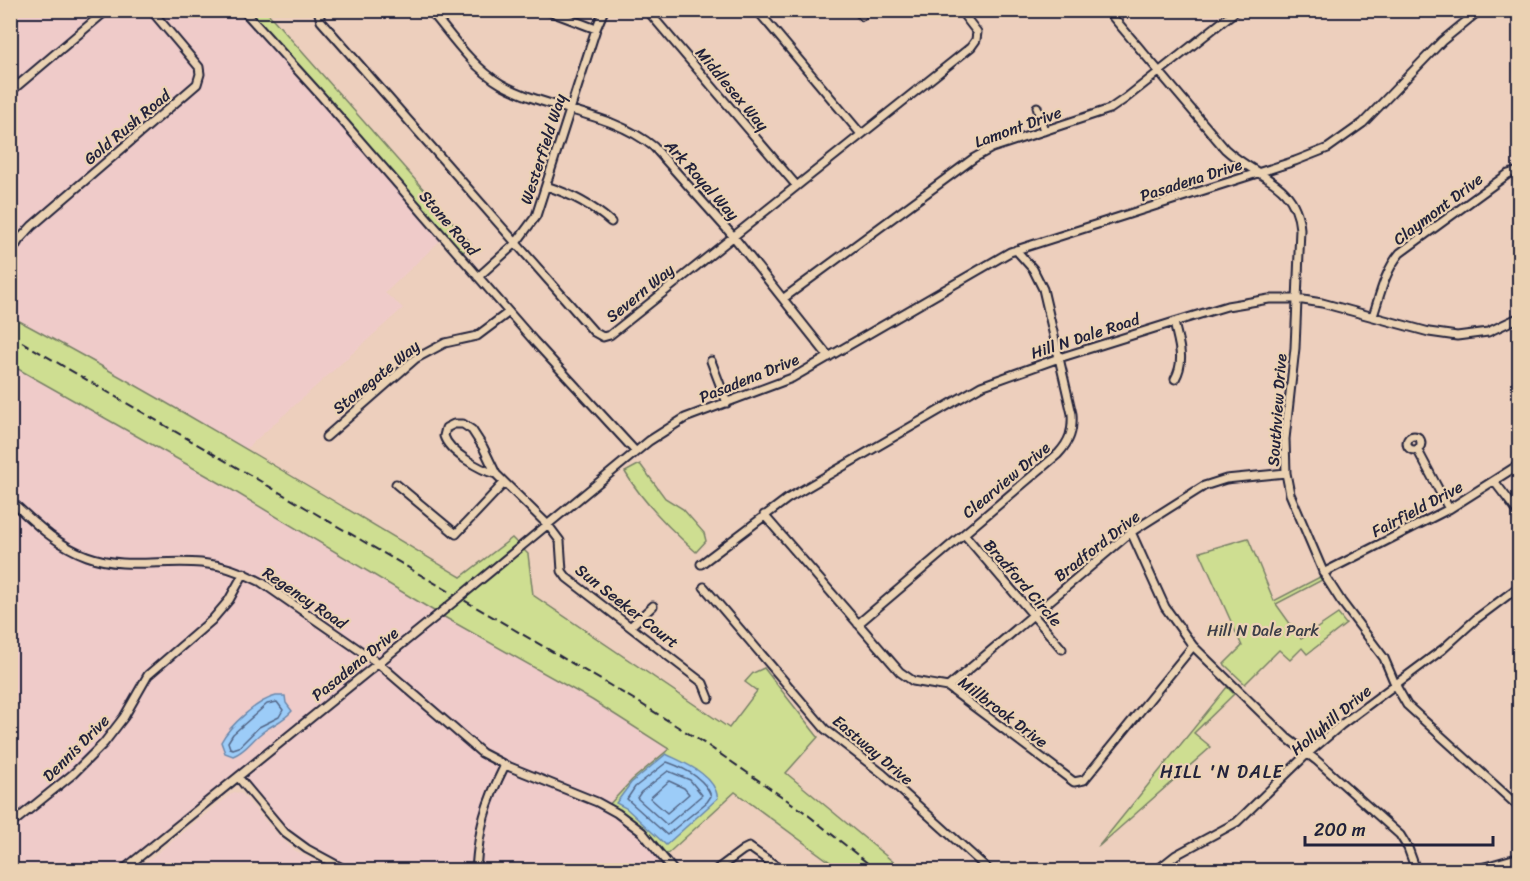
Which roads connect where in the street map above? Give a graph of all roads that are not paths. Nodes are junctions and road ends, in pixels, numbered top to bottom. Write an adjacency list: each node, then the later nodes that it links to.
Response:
1 (107, 10): 16 (street)
2 (151, 10): 29 (street, Gold Rush Road)
3 (243, 10): 30 (street, Stone Road)
4 (318, 10): 27 (street, Severn Way)
5 (430, 10): 18 (street, Ark Royal Way)
6 (546, 10): 14 (street)
7 (604, 10): 14 (street, Westerfield Way)
8 (647, 10): 23 (street, Middlesex Way)
9 (757, 10): 20 (street)
10 (960, 10): 20 (street, Severn Way)
11 (1107, 10): 15 (street, Southview Drive)
12 (1237, 10): 15 (street, Lamont Drive)
13 (1480, 10): 21 (street, Pasadena Drive)
14 (596, 29): 18 (street, Westerfield Way)
15 (1159, 72): 19 (street, Lamont Drive); 21 (street, Southview Drive)
16 (10, 92)
17 (1037, 107): 19 (street)
18 (570, 109): 24 (street, Westerfield Way); 26 (street, Ark Royal Way)
19 (1044, 130): 31 (street, Lamont Drive)
20 (861, 134): 23 (street, Severn Way)
21 (1257, 173): 28 (street, Pasadena Drive); 32 (street, Southview Drive)
22 (1520, 174): 34 (street, Claymont Drive)
23 (796, 185): 26 (street, Severn Way)
24 (546, 186): 25 (street); 27 (street, Westerfield Way)
25 (611, 222)
26 (733, 236): 27 (street, Severn Way); 31 (street, Ark Royal Way)
27 (516, 243): 30 (street, Westerfield Way)
28 (1016, 250): 37 (street, Pasadena Drive); 38 (street, Clearview Drive)
29 (10, 255)
30 (478, 277): 33 (street, Stone Road)
31 (784, 298): 37 (street, Ark Royal Way)
32 (1298, 299): 34 (street, Hill N Dale Road); 36 (street, Hill N Dale Road); 46 (street, Southview Drive)
33 (509, 312): 42 (street, Stonegate Way); 44 (street, Stone Road)
34 (1373, 316): 35 (street, Hill N Dale Road)
35 (1520, 317)
36 (1174, 322): 38 (street, Hill N Dale Road); 40 (street)
37 (829, 357): 41 (street, Pasadena Drive)
38 (1059, 358): 53 (street, Hill N Dale Road); 57 (street, Clearview Drive)
39 (711, 361): 41 (street)
40 (1175, 379)
41 (727, 403): 44 (street, Pasadena Drive)
42 (326, 437)
43 (1417, 449): 52 (street)
44 (636, 452): 55 (street, Pasadena Drive)
45 (1520, 464): 48 (street, Fairfield Drive)
46 (1286, 473): 56 (street, Bradford Drive); 60 (street, Southview Drive)
47 (496, 474): 47 (street); 49 (street)
48 (1494, 481): 52 (street, Fairfield Drive); 54 (street)
49 (504, 483): 50 (street); 55 (street)
50 (396, 484)
51 (10, 500): 59 (street, Regency Road)
52 (1449, 509): 60 (street, Fairfield Drive)
53 (764, 515): 58 (street, Hill N Dale Road); 65 (street, Millbrook Drive)
54 (1520, 515)
55 (548, 525): 66 (street, Sun Seeker Court); 69 (street, Pasadena Drive, bridge)
56 (1131, 532): 64 (street, Bradford Drive); 67 (street)
57 (964, 534): 64 (street, Bradford Circle); 65 (street, Clearview Drive)
58 (701, 564)
59 (244, 573): 69 (street, Regency Road); 77 (street, Dennis Drive)
60 (1323, 573): 70 (street, Southview Drive)
61 (1520, 586): 70 (street, Hollyhill Drive)
62 (704, 587): 85 (street, Eastway Drive)
63 (653, 606): 66 (street)
64 (1034, 615): 68 (street, Bradford Circle); 71 (street, Bradford Drive)
65 (858, 624): 71 (street, Millbrook Drive)
66 (632, 626): 72 (street, Sun Seeker Court)
67 (1193, 646): 71 (street, Millbrook Drive); 73 (street)
68 (1062, 649)
69 (378, 663): 74 (street, Regency Road); 75 (street, Pasadena Drive)
70 (1395, 684): 73 (street, Hollyhill Drive); 76 (street, Southview Drive)
71 (948, 687)
72 (710, 698)
73 (1307, 754): 86 (street, Hollyhill Drive); 87 (street)
74 (505, 765): 81 (street); 82 (street, Regency Road)
75 (238, 777): 79 (street, Pasadena Drive); 80 (street)
76 (1520, 808)
77 (10, 825)
78 (1520, 857): 88 (street)
79 (123, 870)
80 (346, 870)
81 (476, 870)
82 (674, 870)
83 (716, 870): 84 (street)
84 (782, 870)
85 (988, 870)
86 (1157, 870)
87 (1416, 870)
88 (1474, 870)

